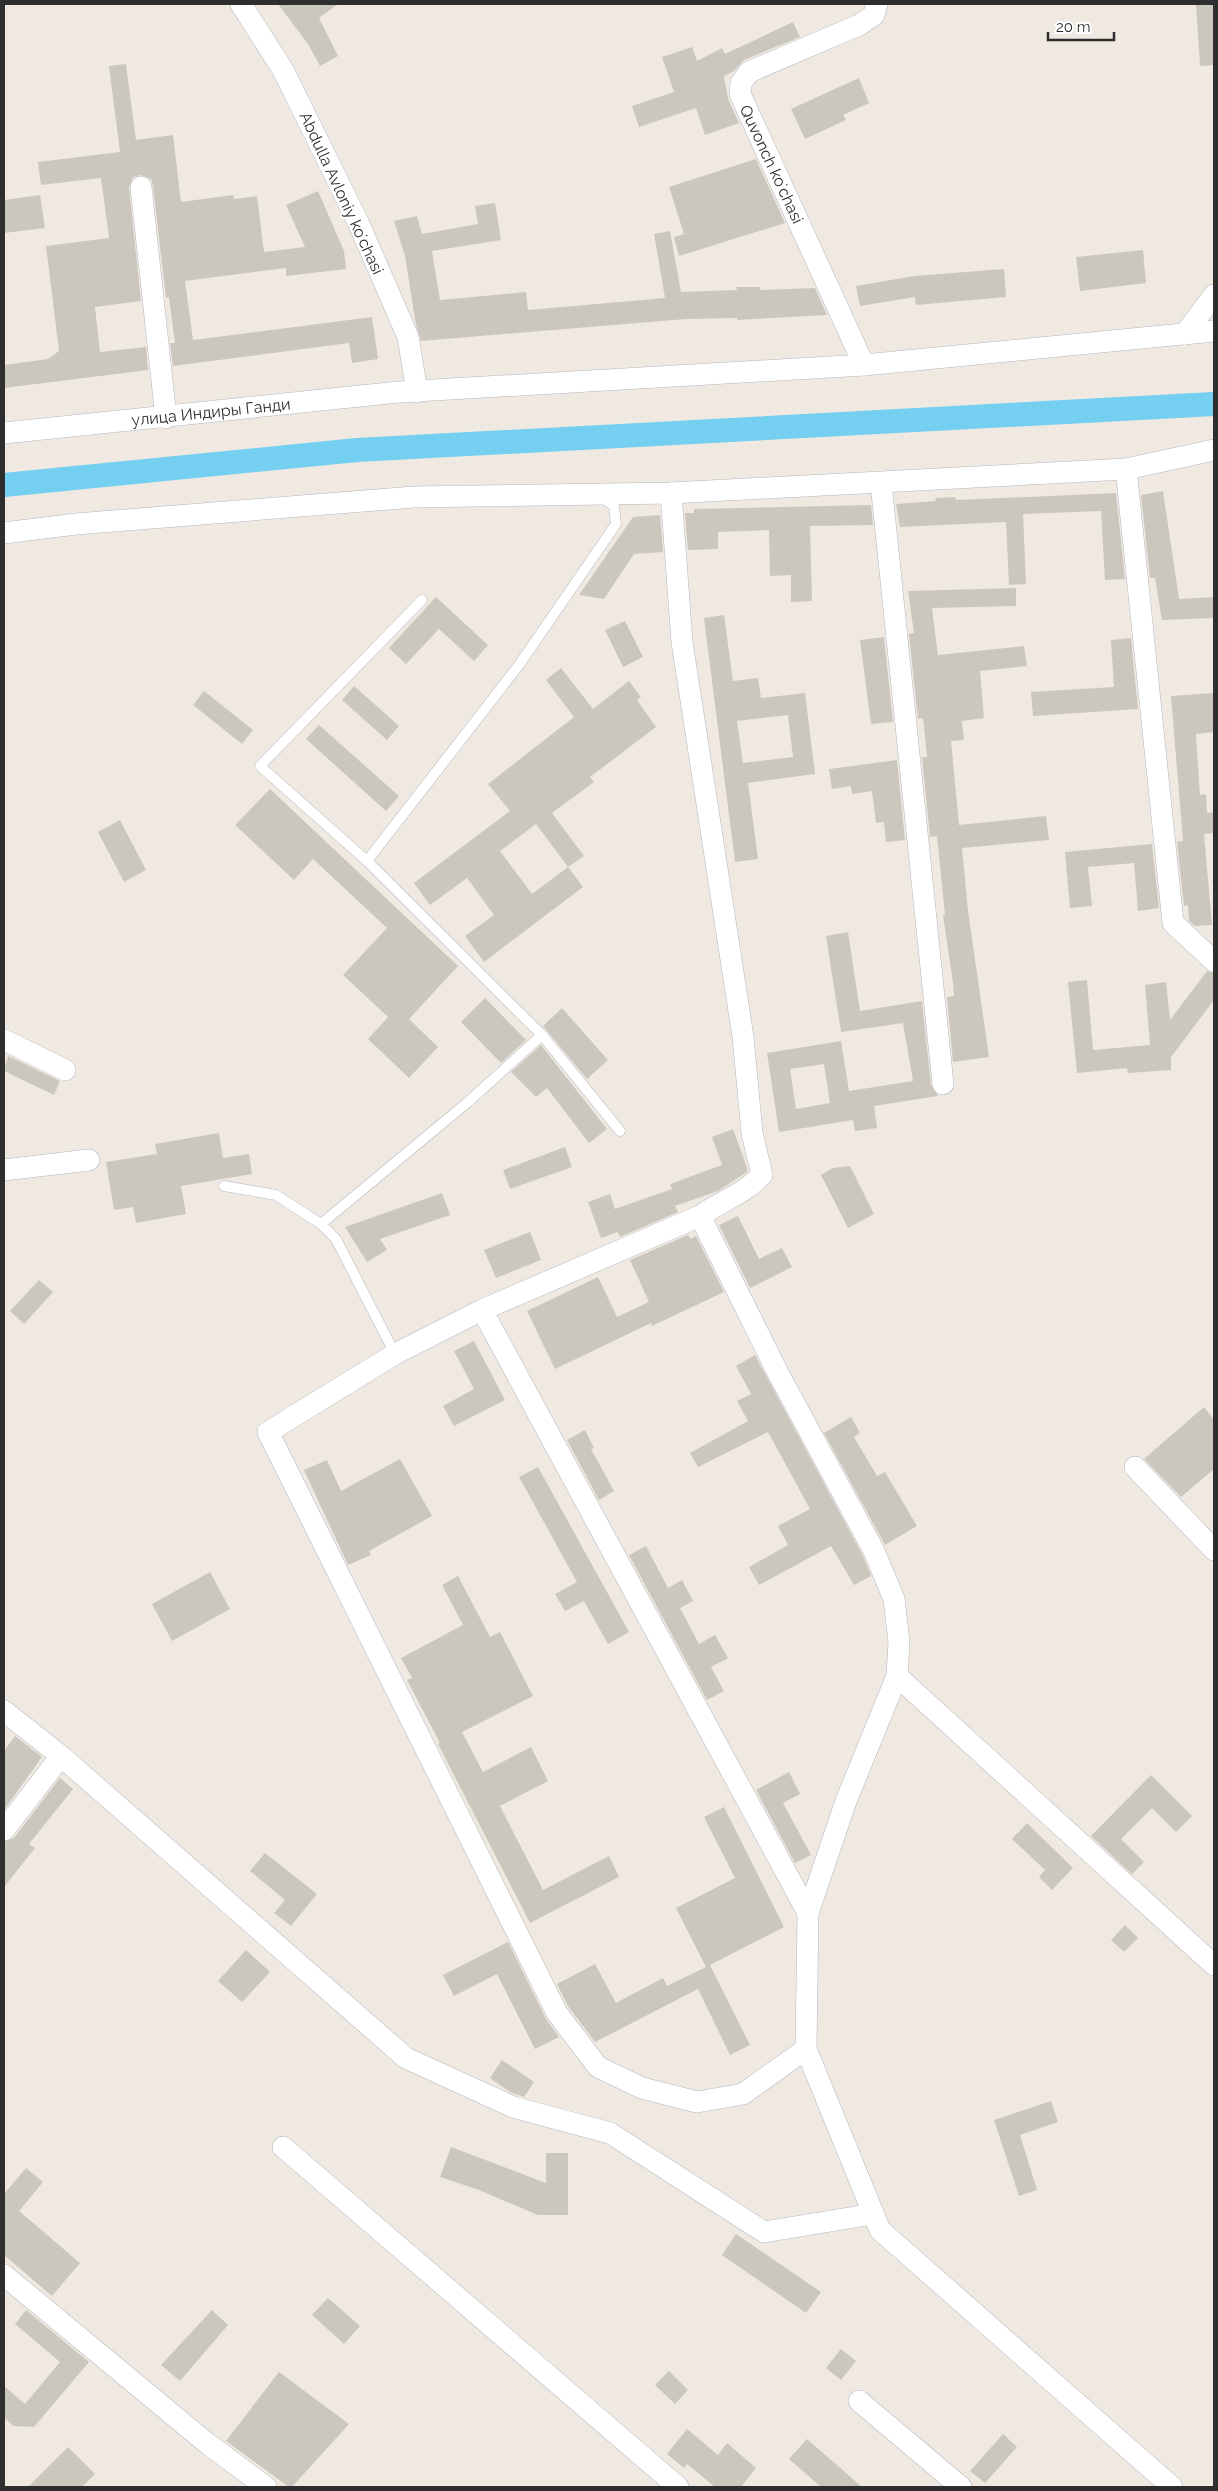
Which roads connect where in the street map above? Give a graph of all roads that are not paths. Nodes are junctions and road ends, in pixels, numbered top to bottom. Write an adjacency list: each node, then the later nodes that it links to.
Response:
1 (241, 4): 8 (street, Abdulla Avloniy koʻchasi)
2 (877, 4): 7 (street, Quvonch koʻchasi)
3 (141, 187): 9 (street)
4 (1214, 294): 6 (street)
5 (1214, 331): 6 (street)
6 (1185, 334): 7 (street)
7 (864, 365): 8 (street)
8 (417, 392): 9 (street, улица Индиры Ганди)
9 (166, 418): 10 (street, улица Индиры Ганди)
10 (4, 433)
11 (1214, 450): 12 (street)
12 (1126, 469): 13 (street); 19 (street)
13 (881, 483): 14 (street); 23 (street)
14 (671, 493): 15 (street); 28 (street)
15 (600, 496): 16 (street); 18 (lane)
16 (4, 534)
17 (422, 600): 18 (lane)
18 (367, 861): 20 (lane)
19 (1212, 956)
20 (542, 1035): 24 (lane); 29 (lane)
21 (4, 1040): 22 (street)
22 (65, 1070)
23 (943, 1084)
24 (620, 1130)
25 (89, 1160): 26 (street)
26 (4, 1170)
27 (224, 1186): 29 (lane)
28 (700, 1216): 30 (street); 34 (street)
29 (321, 1224): 31 (lane)
30 (482, 1310): 31 (street); 38 (street)
31 (395, 1354): 40 (street)
32 (1135, 1467): 33 (street)
33 (1214, 1550)
34 (897, 1676): 38 (street); 39 (street)
35 (4, 1712): 36 (street)
36 (61, 1756): 37 (street); 42 (street)
37 (4, 1830)
38 (808, 1913): 40 (street)
39 (1214, 1965)
40 (806, 2049): 42 (street)
41 (283, 2147): 46 (street)
42 (873, 2214): 48 (street)
43 (4, 2275): 45 (street)
44 (859, 2401): 47 (street)
45 (266, 2487)
46 (678, 2487)
47 (961, 2487)
48 (1172, 2487)

